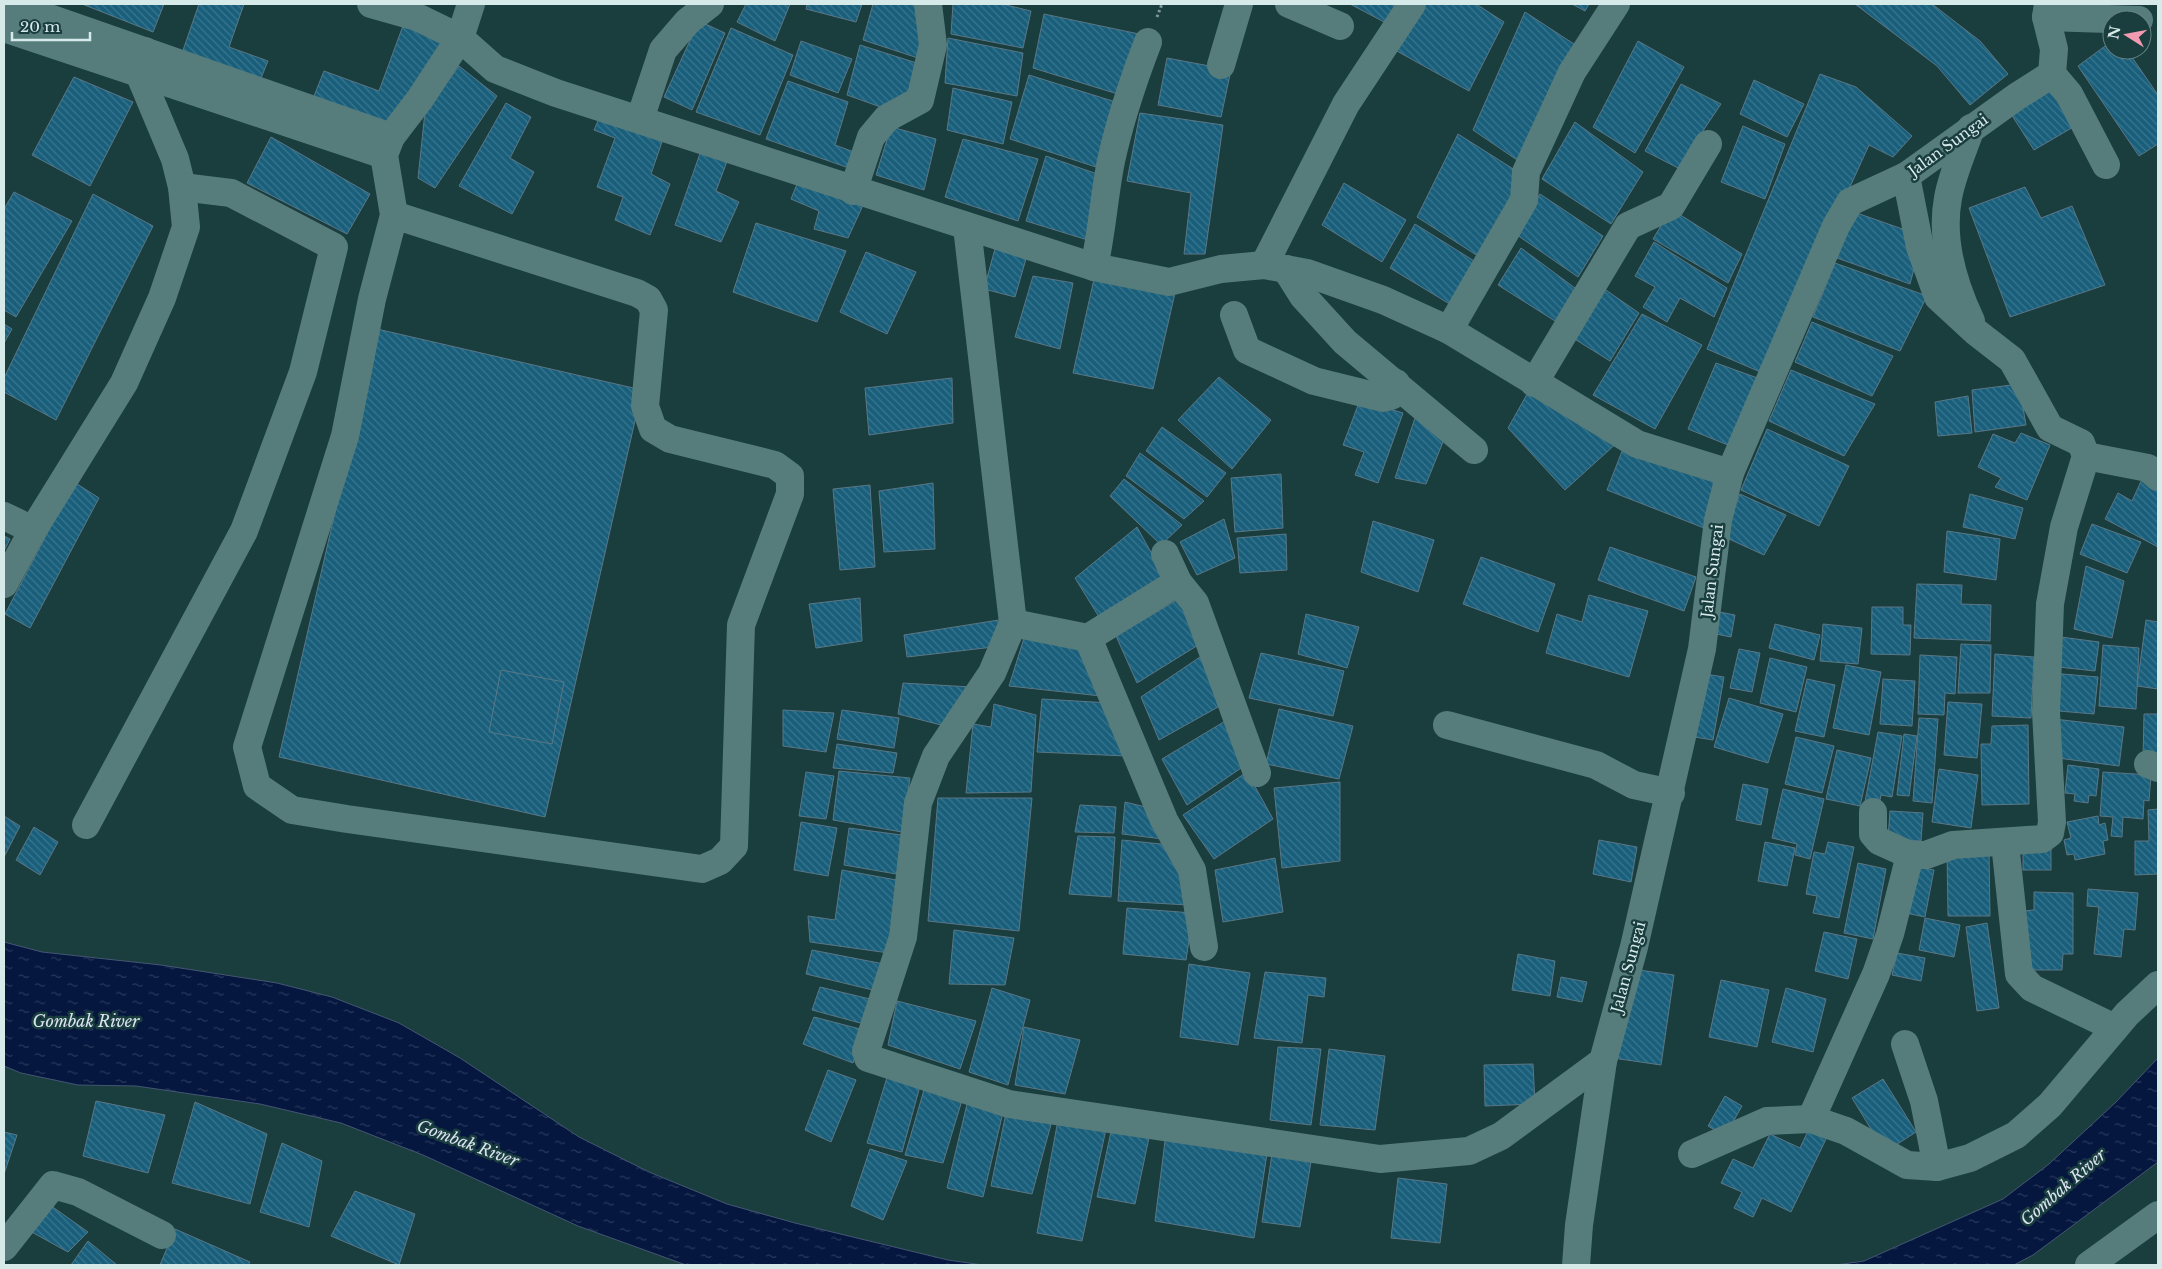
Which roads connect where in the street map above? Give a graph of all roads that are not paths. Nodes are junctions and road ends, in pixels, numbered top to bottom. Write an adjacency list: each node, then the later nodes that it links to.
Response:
1 (8, 4): 16 (street)
2 (371, 4): 14 (street)
3 (471, 4): 14 (street)
4 (710, 4): 19 (street)
5 (928, 4): 26 (street)
6 (1239, 4): 17 (street)
7 (1289, 4): 12 (street)
8 (1412, 4): 30 (street)
9 (1616, 4): 32 (street)
10 (2047, 10): 11 (street); 18 (street)
11 (2102, 16)
12 (1340, 26)
13 (4, 28): 16 (street)
14 (460, 38): 19 (street); 22 (street)
15 (1148, 42): 29 (street)
16 (142, 62): 22 (street); 25 (street)
17 (1221, 65)
18 (2052, 74): 20 (street, Jalan Sungai); 23 (street)
19 (640, 119): 26 (street)
20 (1971, 128): 24 (street, Jalan Sungai); 33 (street)
21 (1708, 144): 35 (street)
22 (388, 146): 27 (street)
23 (2106, 165)
24 (1906, 176): 33 (street); 38 (street, Jalan Sungai)
25 (182, 187): 41 (street); 51 (street)
26 (853, 191): 28 (street)
27 (394, 215): 27 (street)
28 (967, 227): 29 (street); 45 (street)
29 (1094, 267): 30 (street)
30 (1275, 267): 32 (street); 34 (street)
31 (1234, 315): 34 (street)
32 (1449, 330): 35 (street)
33 (1976, 332): 37 (street)
34 (1396, 383): 36 (street)
35 (1534, 384): 38 (street)
36 (1474, 450)
37 (2086, 456): 39 (street); 52 (street)
38 (1730, 473): 49 (street, Jalan Sungai)
39 (2158, 476)
40 (4, 516): 41 (street)
41 (33, 530): 44 (street)
42 (1165, 554): 43 (street)
43 (1178, 582): 46 (street); 48 (street)
44 (4, 584)
45 (1013, 623): 46 (street); 58 (street)
46 (1088, 638): 54 (street)
47 (1447, 725): 49 (street)
48 (1257, 773)
49 (1671, 793): 58 (street, Jalan Sungai)
50 (1873, 812): 53 (street)
51 (86, 825)
52 (2005, 843): 53 (street); 56 (street)
53 (1910, 855): 59 (street)
54 (1204, 947)
55 (2158, 985): 56 (street)
56 (2115, 1028): 61 (street)
57 (1905, 1044): 61 (street)
58 (1603, 1061): 65 (street, Jalan Sungai)
59 (1811, 1119): 60 (street); 61 (street)
60 (1692, 1154)
61 (1937, 1167)
62 (2158, 1215): 66 (street)
63 (162, 1235): 64 (street)
64 (4, 1247)
65 (1576, 1265)
66 (2089, 1265)

